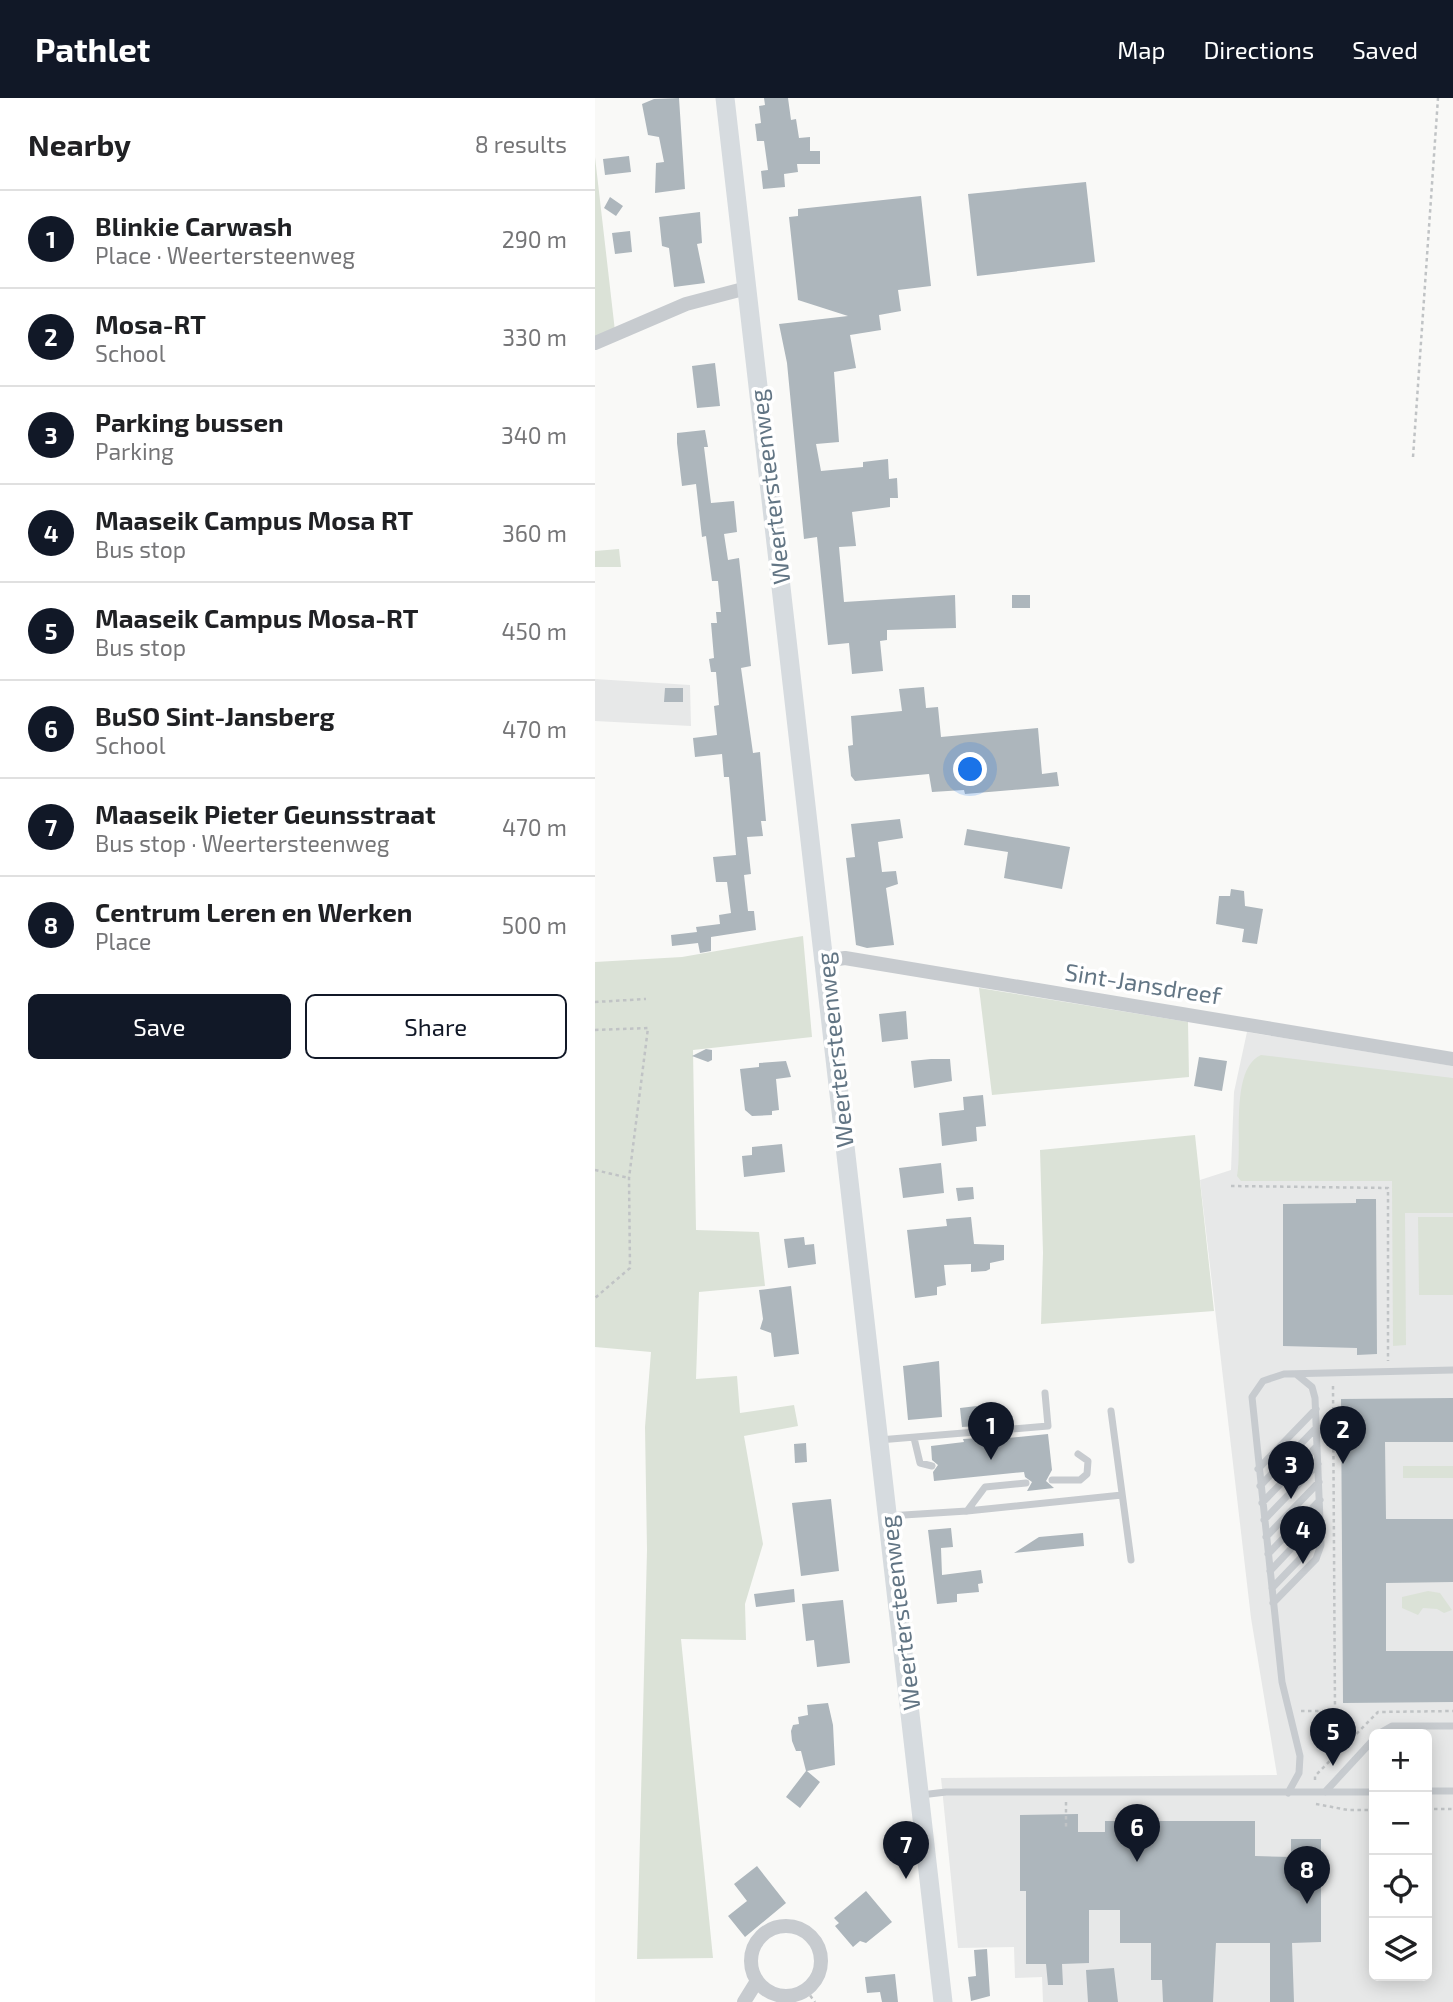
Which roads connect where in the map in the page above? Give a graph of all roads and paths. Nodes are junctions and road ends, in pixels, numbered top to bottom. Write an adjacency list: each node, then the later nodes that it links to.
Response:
1 (725, 98): 3 (main road, Weertersteenweg)
2 (1438, 98): 5 (path)
3 (747, 288): 4 (street); 6 (main road, Weertersteenweg)
4 (595, 343)
5 (1413, 457)
6 (824, 961): 10 (street, Sint-Jansdreef); 24 (main road, Weertersteenweg)
7 (646, 999): 8 (path)
8 (595, 1002)
9 (595, 1030): 12 (path)
10 (1453, 1059)
11 (595, 1170): 12 (path)
12 (629, 1178): 14 (path)
13 (1231, 1186): 15 (path)
14 (595, 1298)
15 (1388, 1356)
16 (1453, 1370): 17 (lane)
17 (1296, 1373): 20 (lane); 29 (lane)
18 (1333, 1382): 48 (path)
19 (1045, 1393): 23 (lane)
20 (1316, 1409): 22 (lane); 29 (lane)
21 (1111, 1411): 34 (lane)
22 (1317, 1427): 25 (lane); 33 (lane)
23 (914, 1438): 24 (lane); 28 (lane)
24 (878, 1440): 38 (main road, Weertersteenweg)
25 (1317, 1446): 27 (lane); 36 (lane)
26 (1078, 1454): 30 (lane)
27 (1318, 1464): 31 (lane); 40 (lane)
28 (932, 1466)
29 (1258, 1469): 33 (lane)
30 (1052, 1480)
31 (1319, 1482): 35 (lane); 42 (lane)
32 (1026, 1483): 37 (lane)
33 (1260, 1486): 36 (lane)
34 (1122, 1495): 37 (lane); 44 (lane)
35 (1319, 1500): 39 (lane); 43 (lane)
36 (1262, 1503): 40 (lane)
37 (967, 1511): 38 (lane)
38 (887, 1516): 58 (main road, Weertersteenweg)
39 (1320, 1518): 41 (lane); 45 (lane)
40 (1264, 1520): 42 (lane)
41 (1321, 1536): 46 (lane); 47 (lane)
42 (1266, 1537): 43 (lane)
43 (1268, 1554): 45 (lane)
44 (1131, 1560)
45 (1270, 1571): 46 (lane)
46 (1272, 1588): 47 (lane)
47 (1273, 1603): 48 (lane)
48 (1290, 1712): 57 (lane)
49 (1453, 1726): 50 (lane)
50 (1387, 1729)
51 (1369, 1744): 55 (lane)
52 (1432, 1791): 53 (lane)
53 (1453, 1791)
54 (1066, 1792): 57 (lane); 58 (lane); 61 (path)
55 (1324, 1792): 56 (lane); 57 (lane)
56 (1369, 1792)
57 (1288, 1793)
58 (921, 1795): 66 (main road, Weertersteenweg)
59 (1432, 1809): 60 (path)
60 (1453, 1809)
61 (1066, 1827)
62 (757, 1981): 63 (street); 63 (street); 64 (street)
63 (806, 1990): 65 (path)
64 (744, 2002)
65 (815, 2002)
66 (943, 2002)

